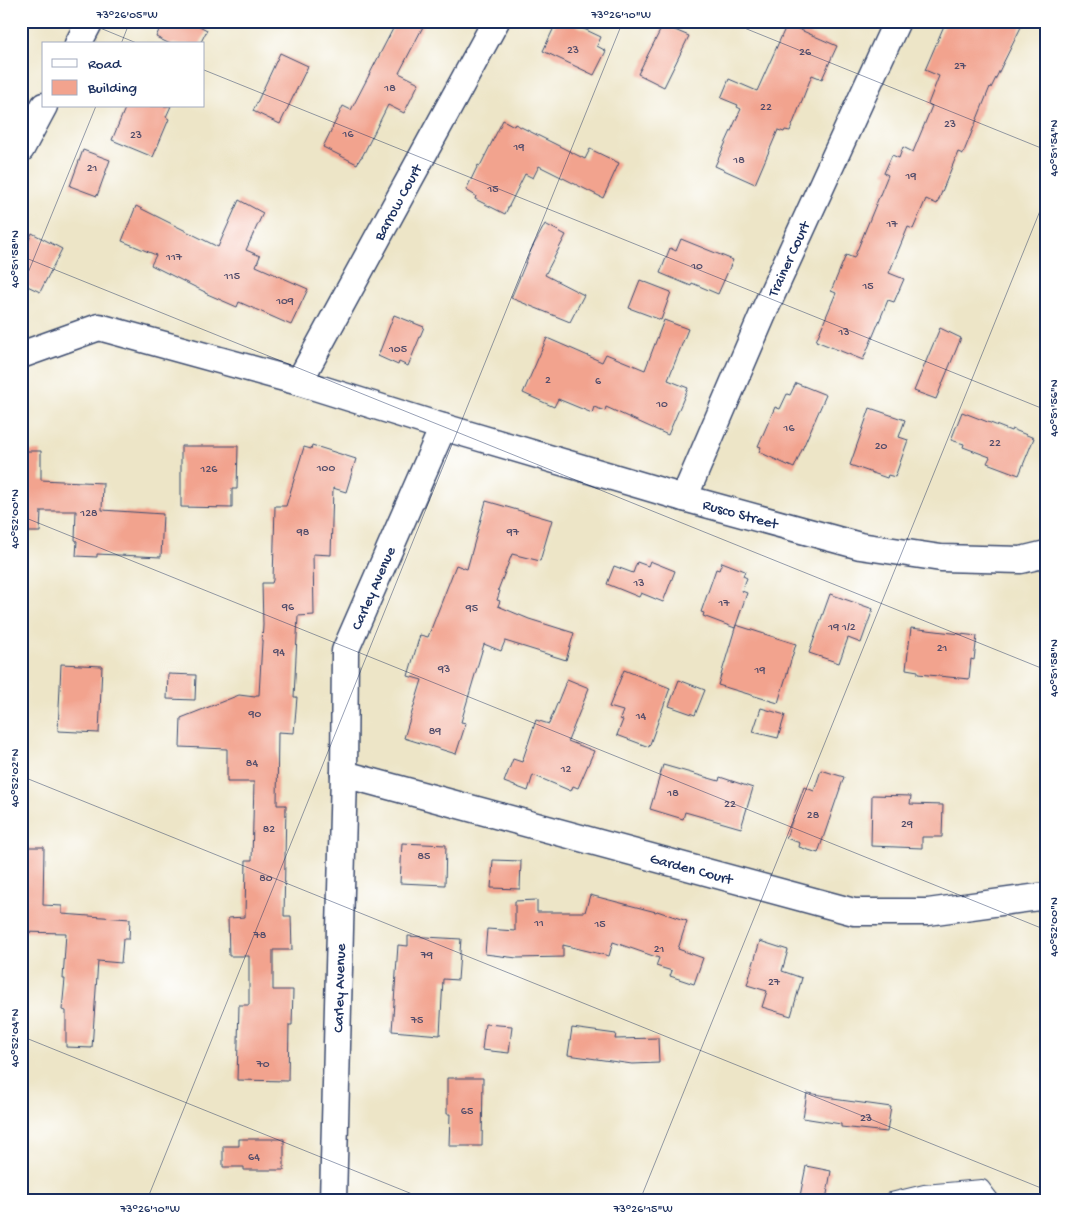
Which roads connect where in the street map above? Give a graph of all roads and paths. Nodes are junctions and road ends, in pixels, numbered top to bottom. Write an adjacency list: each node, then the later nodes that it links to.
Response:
1 (90, 21): 4 (street)
2 (496, 21): 8 (street, Barrow Court)
3 (897, 21): 10 (street, Trainer Court)
4 (79, 42)
5 (43, 108): 6 (street)
6 (21, 149)
7 (21, 355): 8 (street)
8 (299, 382): 9 (street)
9 (443, 427): 10 (street, Rusco Street); 12 (street, Carley Avenue)
10 (684, 498): 11 (street, Rusco Street)
11 (1046, 554)
12 (344, 774): 13 (street, Garden Court); 14 (street, Carley Avenue)
13 (1046, 896)
14 (334, 1200)
15 (891, 1200): 16 (lane)
16 (992, 1200)

